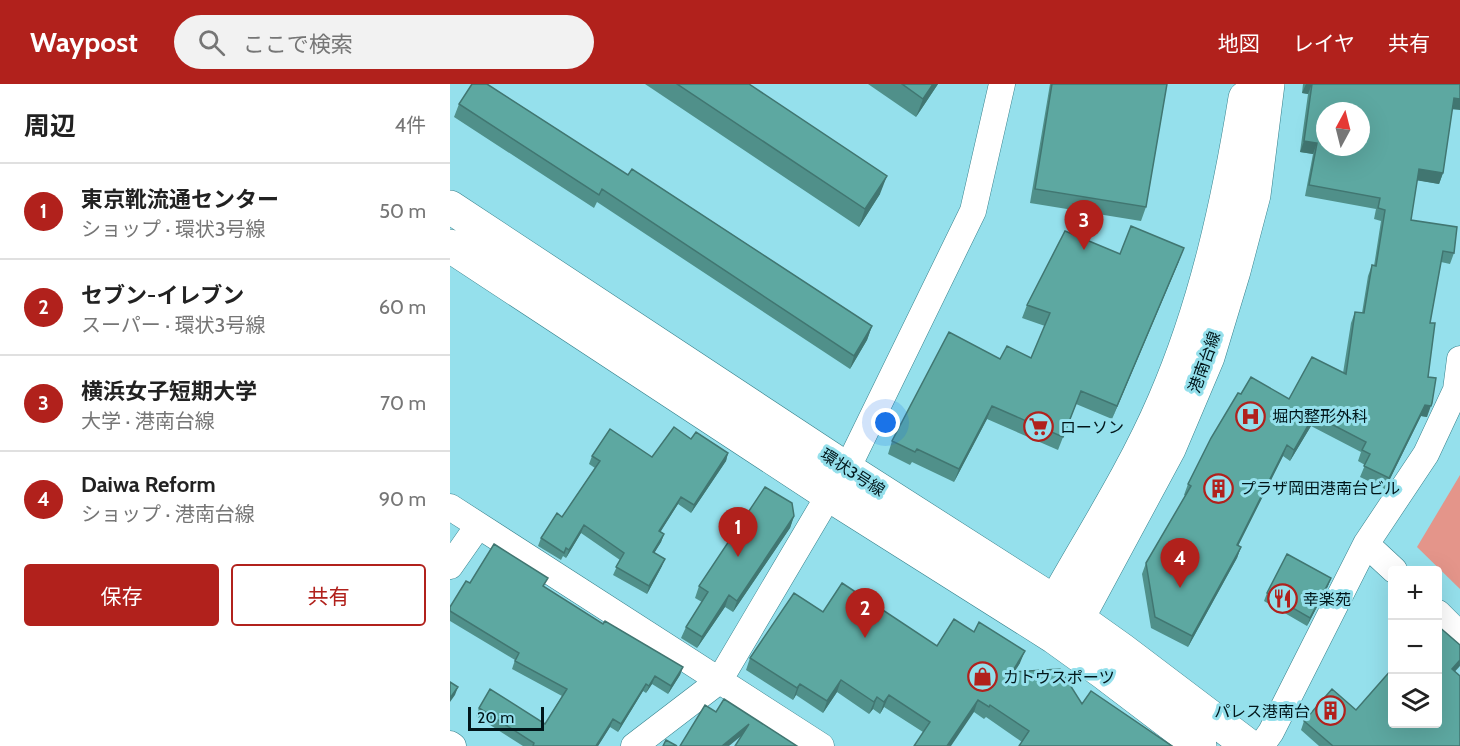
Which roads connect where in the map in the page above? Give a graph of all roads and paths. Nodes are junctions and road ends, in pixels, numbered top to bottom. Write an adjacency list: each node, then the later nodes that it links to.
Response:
1 (1002, 84): 7 (street)
2 (1246, 84): 14 (street, 港南台線)
3 (1268, 84): 14 (street, 港南台線)
4 (450, 207): 7 (street, 環状3号線)
5 (450, 246): 7 (street, 環状3号線)
6 (1460, 359): 10 (street)
7 (838, 482): 14 (street, 環状3号線); 16 (street)
8 (450, 507): 9 (street)
9 (478, 526): 11 (street); 16 (street)
10 (1366, 544): 12 (street); 21 (street)
11 (450, 566)
12 (1390, 566)
13 (1442, 618): 15 (street)
14 (1062, 619): 19 (street, 環状3号線); 20 (street, 環状3号線)
15 (1460, 635)
16 (719, 681): 17 (street); 18 (street)
17 (634, 746)
18 (821, 746)
19 (1200, 746)
20 (1249, 746)
21 (1261, 746)

